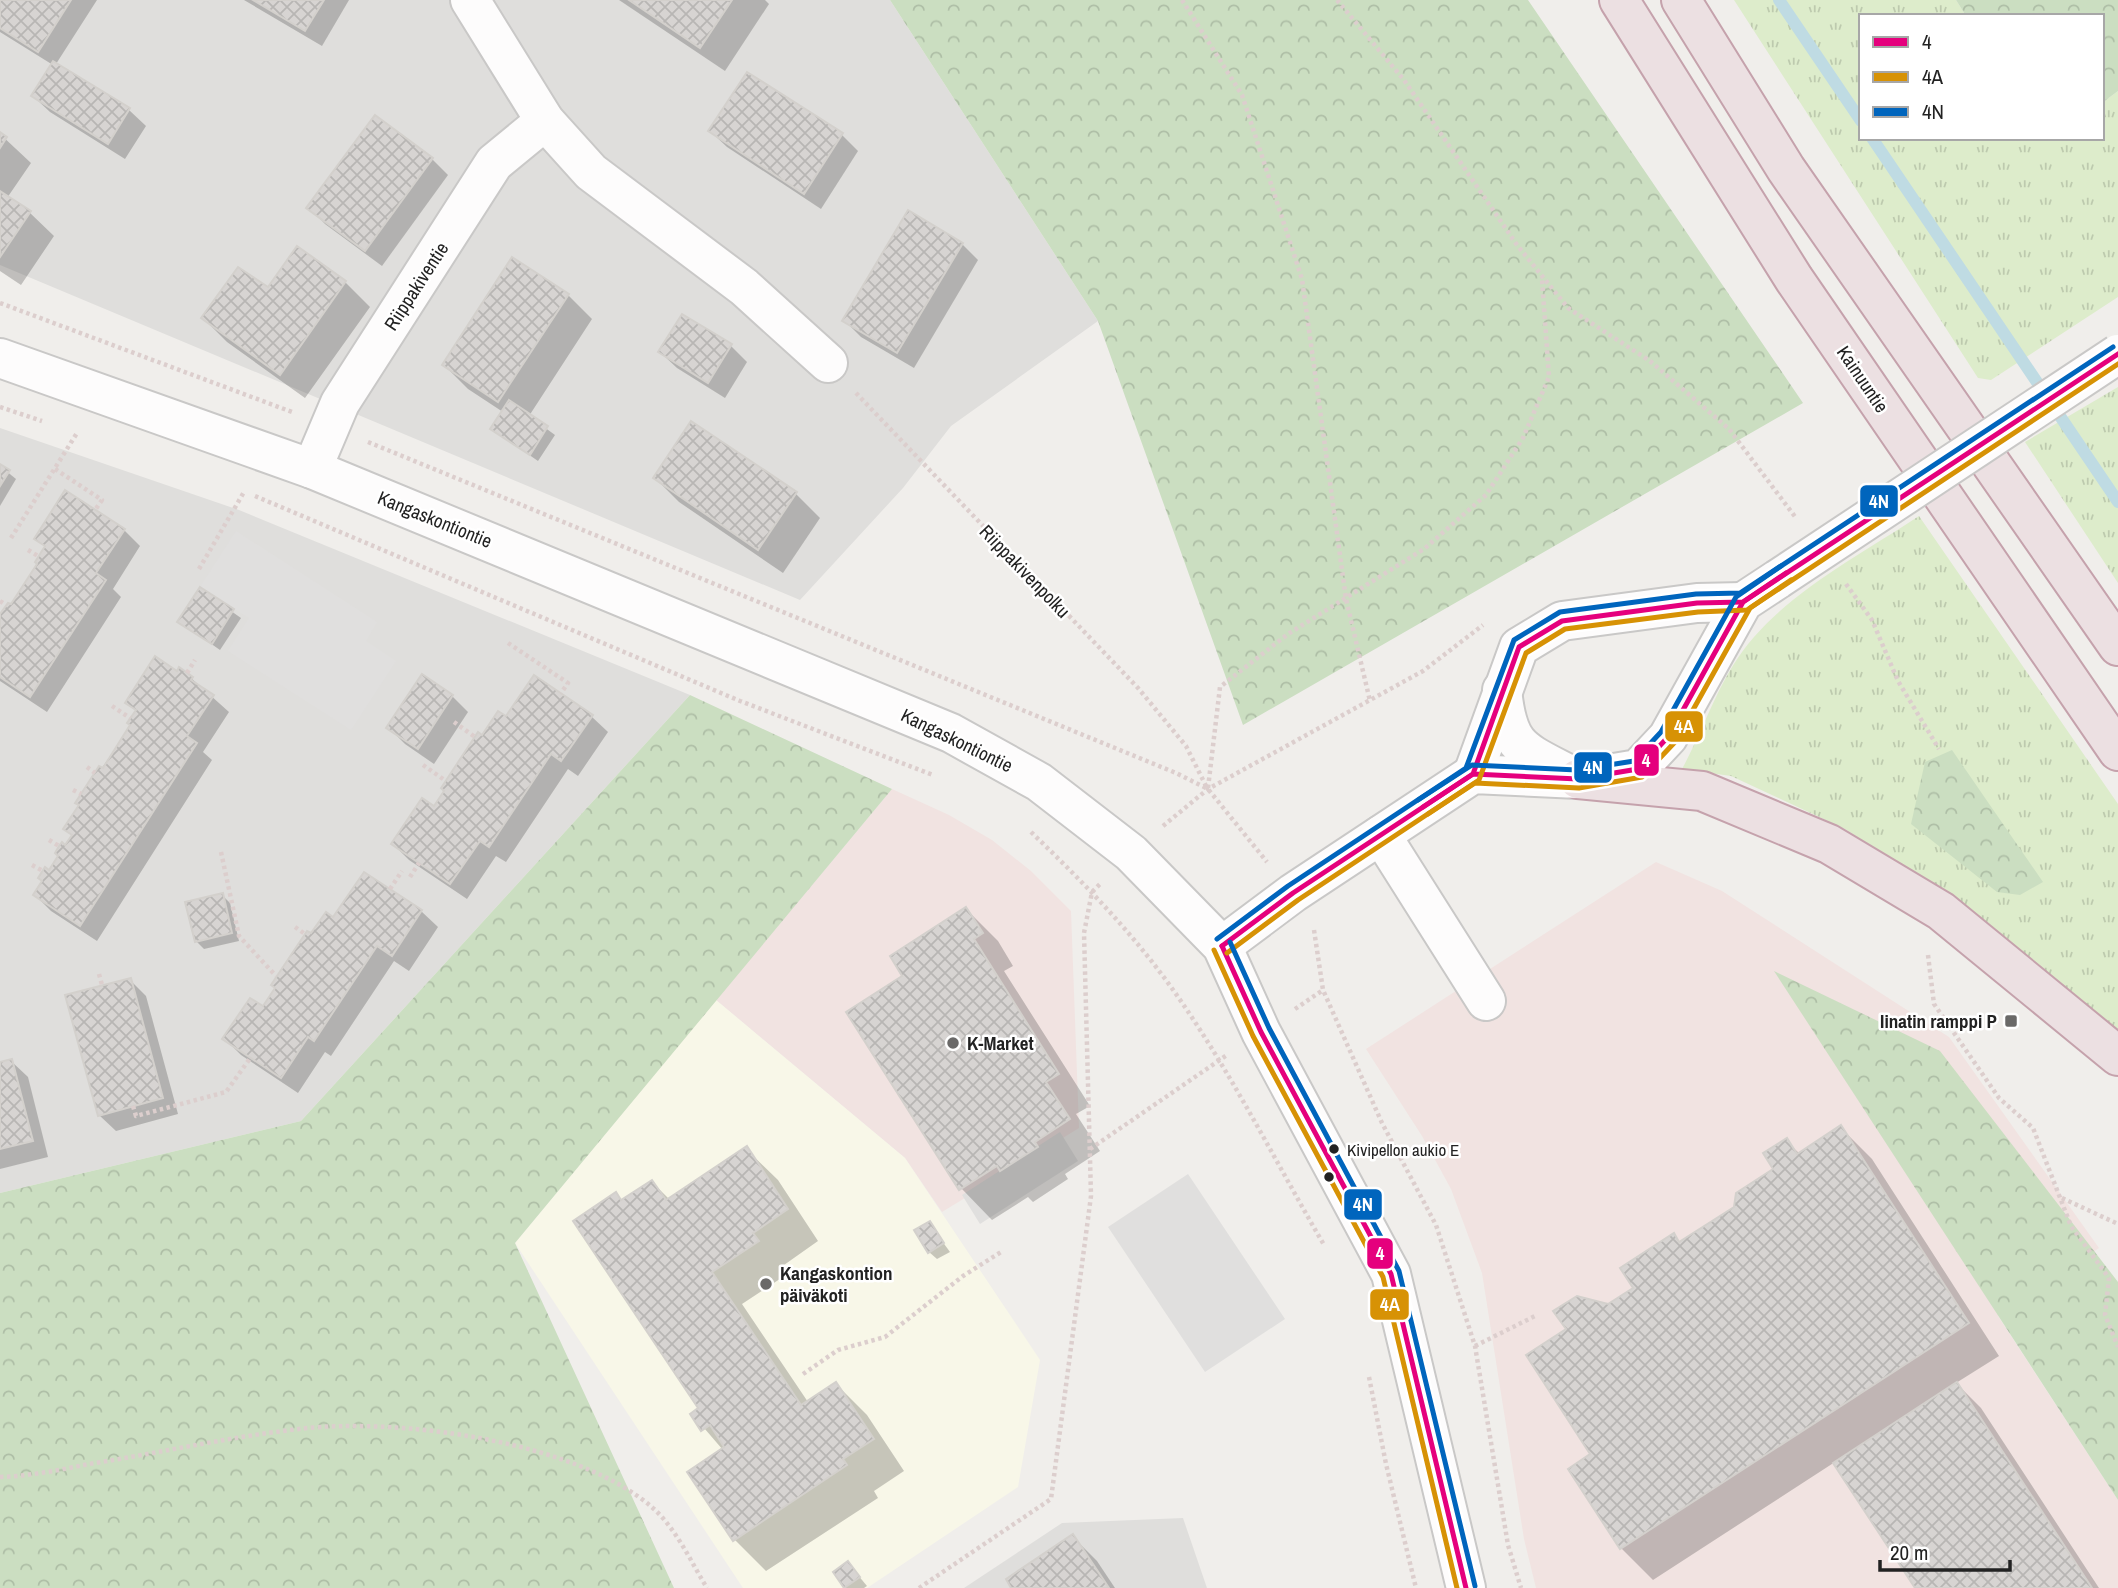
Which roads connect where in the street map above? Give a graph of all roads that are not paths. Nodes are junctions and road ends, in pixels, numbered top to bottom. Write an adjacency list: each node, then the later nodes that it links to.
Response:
1 (470, 0): 4 (street)
2 (1619, 0): 12 (highway, Kainuuntie)
3 (1681, 0): 10 (highway)
4 (545, 121): 7 (street); 8 (street, Riippakiventie)
5 (2118, 354): 9 (street, bridge)
6 (0, 358): 8 (street, Kangaskontiontie)
7 (828, 363)
8 (312, 469): 16 (street, Kangaskontiontie)
9 (1743, 602): 11 (street); 14 (street)
10 (2118, 646)
11 (1502, 690): 13 (street); 14 (street)
12 (2118, 751)
13 (1473, 774): 14 (street); 15 (street)
14 (1578, 779): 18 (highway)
15 (1381, 835): 16 (street); 17 (street)
16 (1222, 946): 19 (street, Kangaskontiontie)
17 (1486, 1001)
18 (2118, 1056)
19 (1466, 1588)

